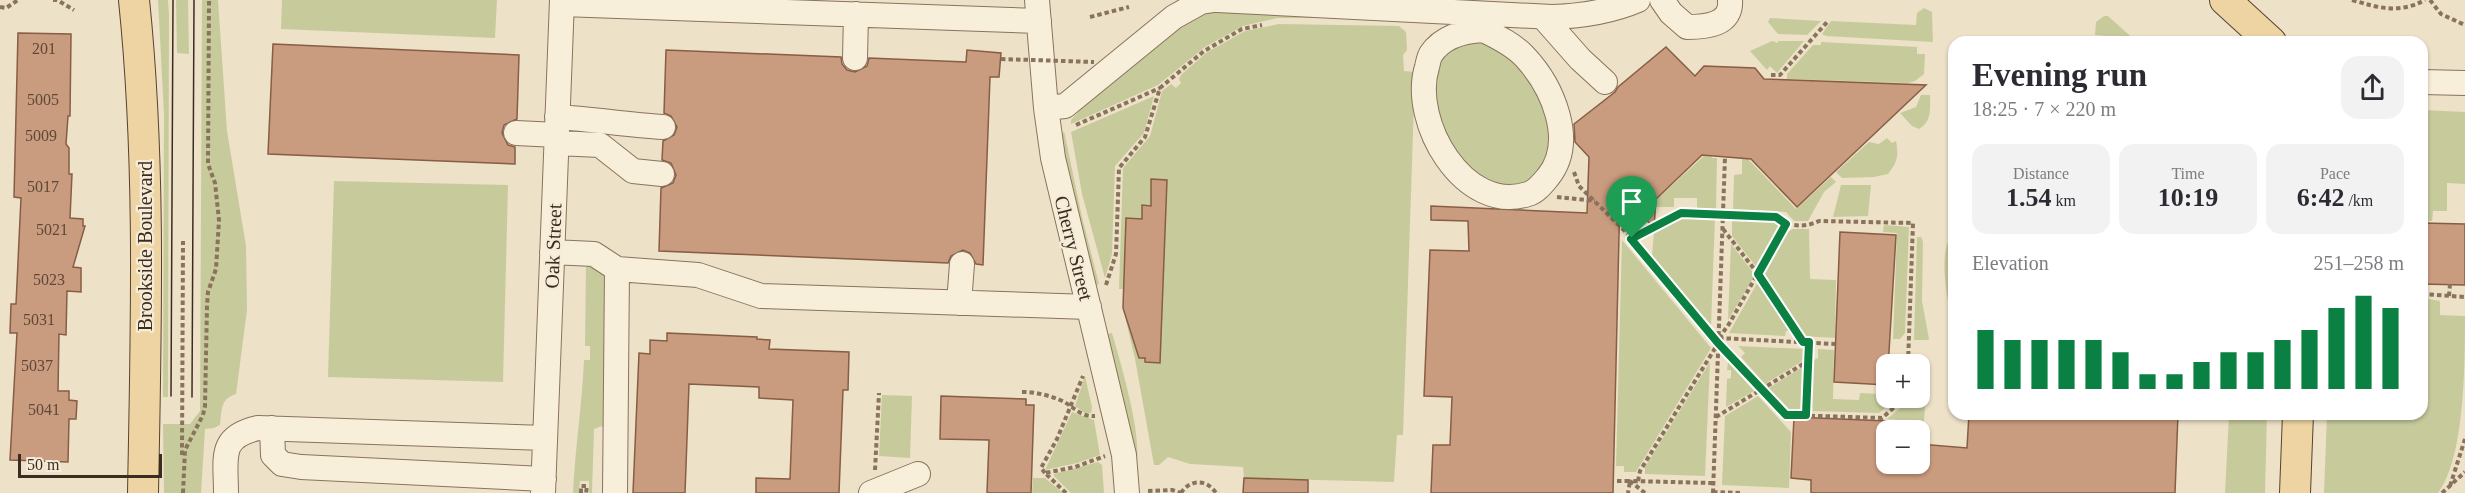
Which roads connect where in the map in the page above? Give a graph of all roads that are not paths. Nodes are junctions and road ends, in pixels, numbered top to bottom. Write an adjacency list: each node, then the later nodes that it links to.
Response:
1 (134, 0): 36 (main road, Brookside Boulevard)
2 (1216, 0): 11 (street); 18 (street)
3 (1638, 0): 12 (street)
4 (1662, 0): 5 (street)
5 (1730, 0)
6 (2225, 0): 13 (main road)
7 (562, 2): 8 (street); 20 (street, Oak Street)
8 (666, 4): 10 (street)
9 (1038, 10): 10 (street); 18 (street, Cherry Street)
10 (856, 14): 14 (street)
11 (1487, 15): 11 (street); 12 (street)
12 (1543, 16): 15 (street)
13 (2264, 36)
14 (855, 58)
15 (1605, 82)
16 (2428, 82): 17 (street)
17 (2465, 83)
18 (1046, 108): 27 (street, Cherry Street)
19 (663, 127): 20 (street)
20 (557, 132): 21 (street); 22 (street); 23 (street, Oak Street)
21 (516, 133)
22 (662, 174)
23 (552, 252): 25 (street); 30 (street, Oak Street)
24 (962, 264): 26 (street)
25 (617, 269): 26 (street); 38 (street)
26 (959, 303): 27 (street)
27 (1089, 307): 35 (street, Cherry Street)
28 (2298, 420): 39 (main road)
29 (272, 428): 30 (street); 32 (street); 37 (street)
30 (545, 438): 34 (street, Oak Street)
31 (918, 474): 33 (street)
32 (429, 483): 34 (street)
33 (873, 484)
34 (543, 486)
35 (1136, 492)
36 (143, 493)
37 (226, 493)
38 (615, 493)
39 (2295, 493)

